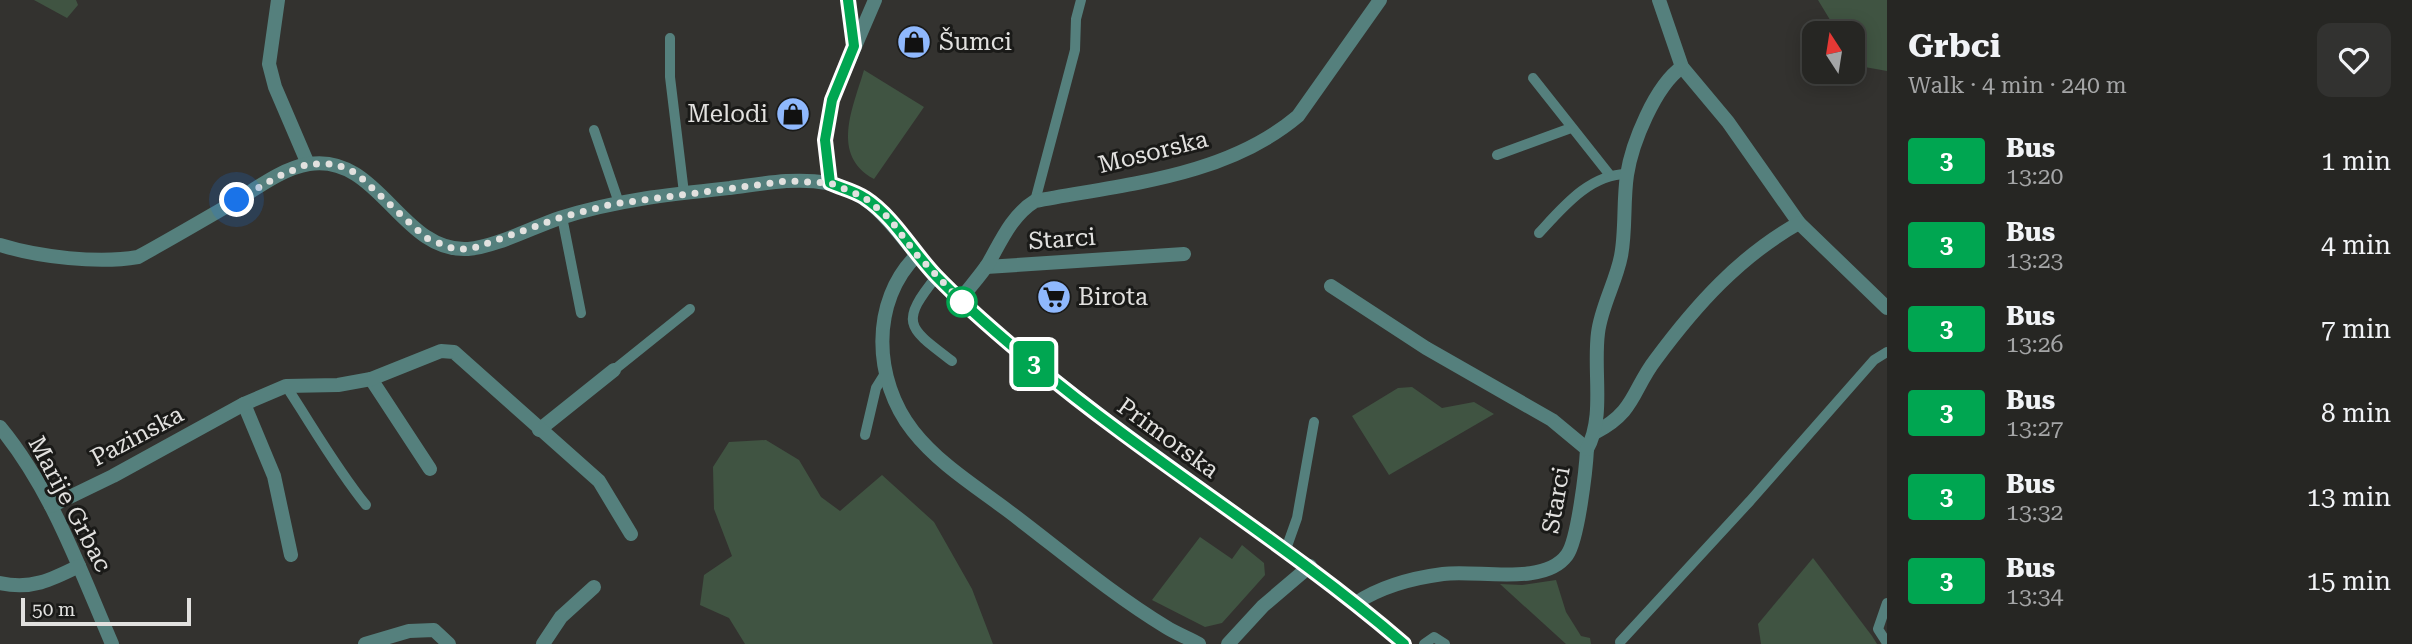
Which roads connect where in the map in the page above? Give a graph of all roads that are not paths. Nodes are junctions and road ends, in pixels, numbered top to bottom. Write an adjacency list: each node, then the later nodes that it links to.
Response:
1 (278, 0): 14 (street)
2 (848, 0): 8 (street)
3 (875, 0): 8 (street)
4 (1080, 0): 19 (lane)
5 (1380, 0): 19 (street, Mosorska)
6 (1658, 0): 9 (street)
7 (670, 38): 18 (lane)
8 (854, 46): 17 (street)
9 (1682, 67): 16 (street); 22 (street)
10 (1533, 78): 11 (lane)
11 (1571, 128): 13 (lane); 15 (lane)
12 (594, 130): 20 (lane)
13 (1497, 155)
14 (308, 164): 21 (street, Primorska); 24 (street, Primorska)
15 (1609, 174): 16 (lane); 23 (lane)
16 (1627, 174): 44 (street)
17 (830, 183): 18 (street, Primorska); 26 (street, Primorska)
18 (684, 193): 20 (street, Primorska)
19 (1035, 201): 27 (street)
20 (619, 203): 21 (street, Primorska)
21 (562, 217): 33 (lane)
22 (1799, 223): 31 (street); 44 (street)
23 (1539, 233)
24 (0, 245)
25 (1184, 254): 27 (street, Starci)
26 (917, 255): 28 (street, Primorska); 37 (street)
27 (986, 267): 30 (street)
28 (937, 276): 30 (street, Primorska); 35 (lane)
29 (1331, 286): 46 (street, Starci)
30 (960, 300): 51 (street, Primorska)
31 (1887, 308)
32 (690, 309): 36 (lane)
33 (581, 313)
34 (1887, 352): 59 (lane)
35 (952, 361)
36 (614, 370): 43 (street)
37 (886, 372): 45 (lane); 65 (street)
38 (370, 379): 39 (street, Pazinska); 43 (street, Pazinska); 47 (street)
39 (286, 386): 40 (street, Pazinska); 48 (lane)
40 (244, 404): 49 (street, Pazinska); 52 (street)
41 (1314, 422): 51 (lane)
42 (0, 427): 49 (street, Marije Grbac)
43 (539, 430): 50 (street, Pazinska)
44 (1596, 432): 46 (street)
45 (865, 435)
46 (1587, 449): 57 (street, Starci)
47 (430, 469)
48 (366, 505)
49 (51, 506): 53 (street, Marije Grbac)
50 (631, 534)
51 (1286, 549): 54 (street, Primorska)
52 (291, 555)
53 (79, 566): 55 (street); 61 (street, Marije Grbac)
54 (1310, 566): 57 (street, Primorska); 66 (street)
55 (0, 583)
56 (594, 587): 64 (street)
57 (1356, 603): 67 (street, Primorska)
58 (1887, 603): 60 (lane)
59 (1620, 642)
60 (1887, 643)
61 (112, 644)
62 (365, 644): 63 (street)
63 (449, 644)
64 (542, 644)
65 (1199, 644)
66 (1228, 644)
67 (1404, 644)
68 (1424, 644): 69 (lane)
69 (1445, 644)

